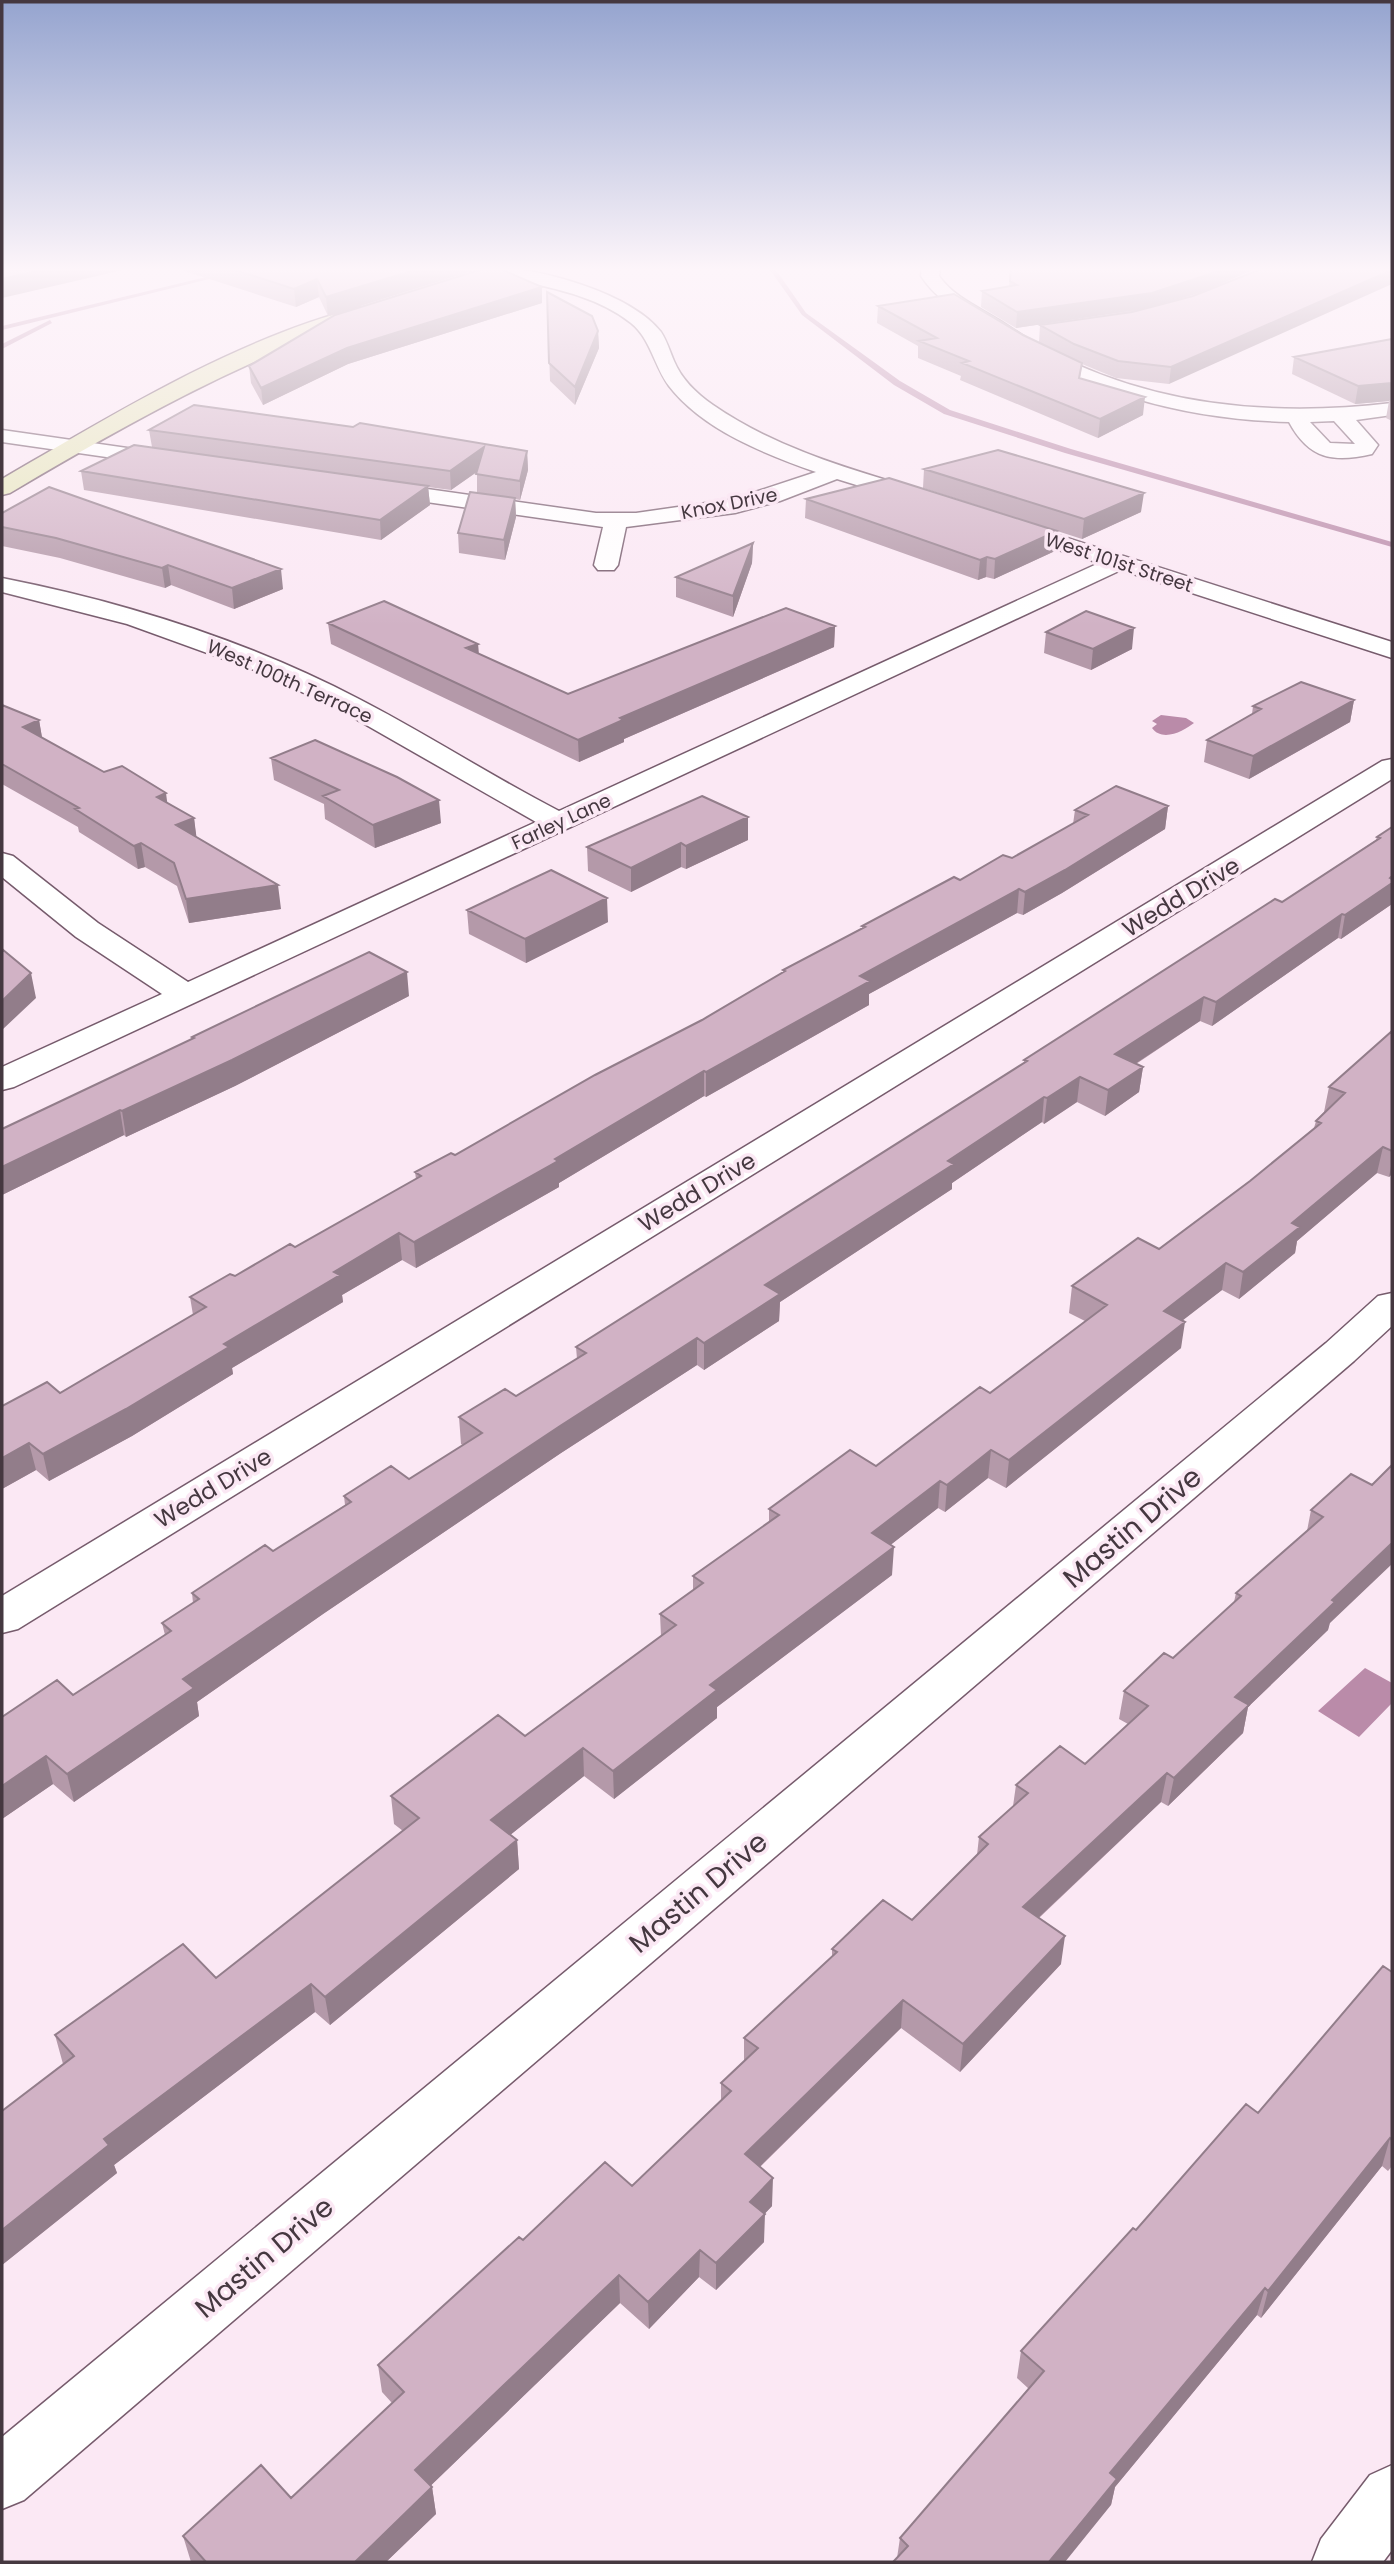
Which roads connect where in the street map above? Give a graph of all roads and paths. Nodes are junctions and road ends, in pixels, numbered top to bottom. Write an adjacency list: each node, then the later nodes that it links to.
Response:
1 (179, 387): 8 (street)
2 (680, 387): 10 (street)
3 (1117, 387): 6 (street)
4 (1392, 409): 5 (street)
5 (1341, 416): 6 (street); 6 (street)
6 (1297, 417)
7 (2, 436): 8 (street)
8 (74, 446): 9 (street); 12 (street)
9 (196, 464)
10 (838, 471): 13 (street); 14 (street, Knox Drive)
11 (360, 487): 14 (street, Knox Drive)
12 (2, 488)
13 (945, 506)
14 (615, 520): 17 (street)
15 (992, 521): 16 (street, West 101st Street)
16 (1120, 562): 19 (street, West 101st Street); 21 (street, Farley Lane)
17 (606, 565)
18 (2, 586): 21 (street, West 100th Terrace)
19 (1392, 650)
20 (1392, 767): 26 (street, Wedd Drive)
21 (558, 822): 23 (street, Farley Lane)
22 (2, 862): 23 (street)
23 (186, 995): 24 (street, Farley Lane)
24 (2, 1080)
25 (1392, 1305): 27 (street, Mastin Drive)
26 (2, 1617)
27 (2, 2478)
28 (1392, 2497): 29 (street)
29 (1344, 2562)

